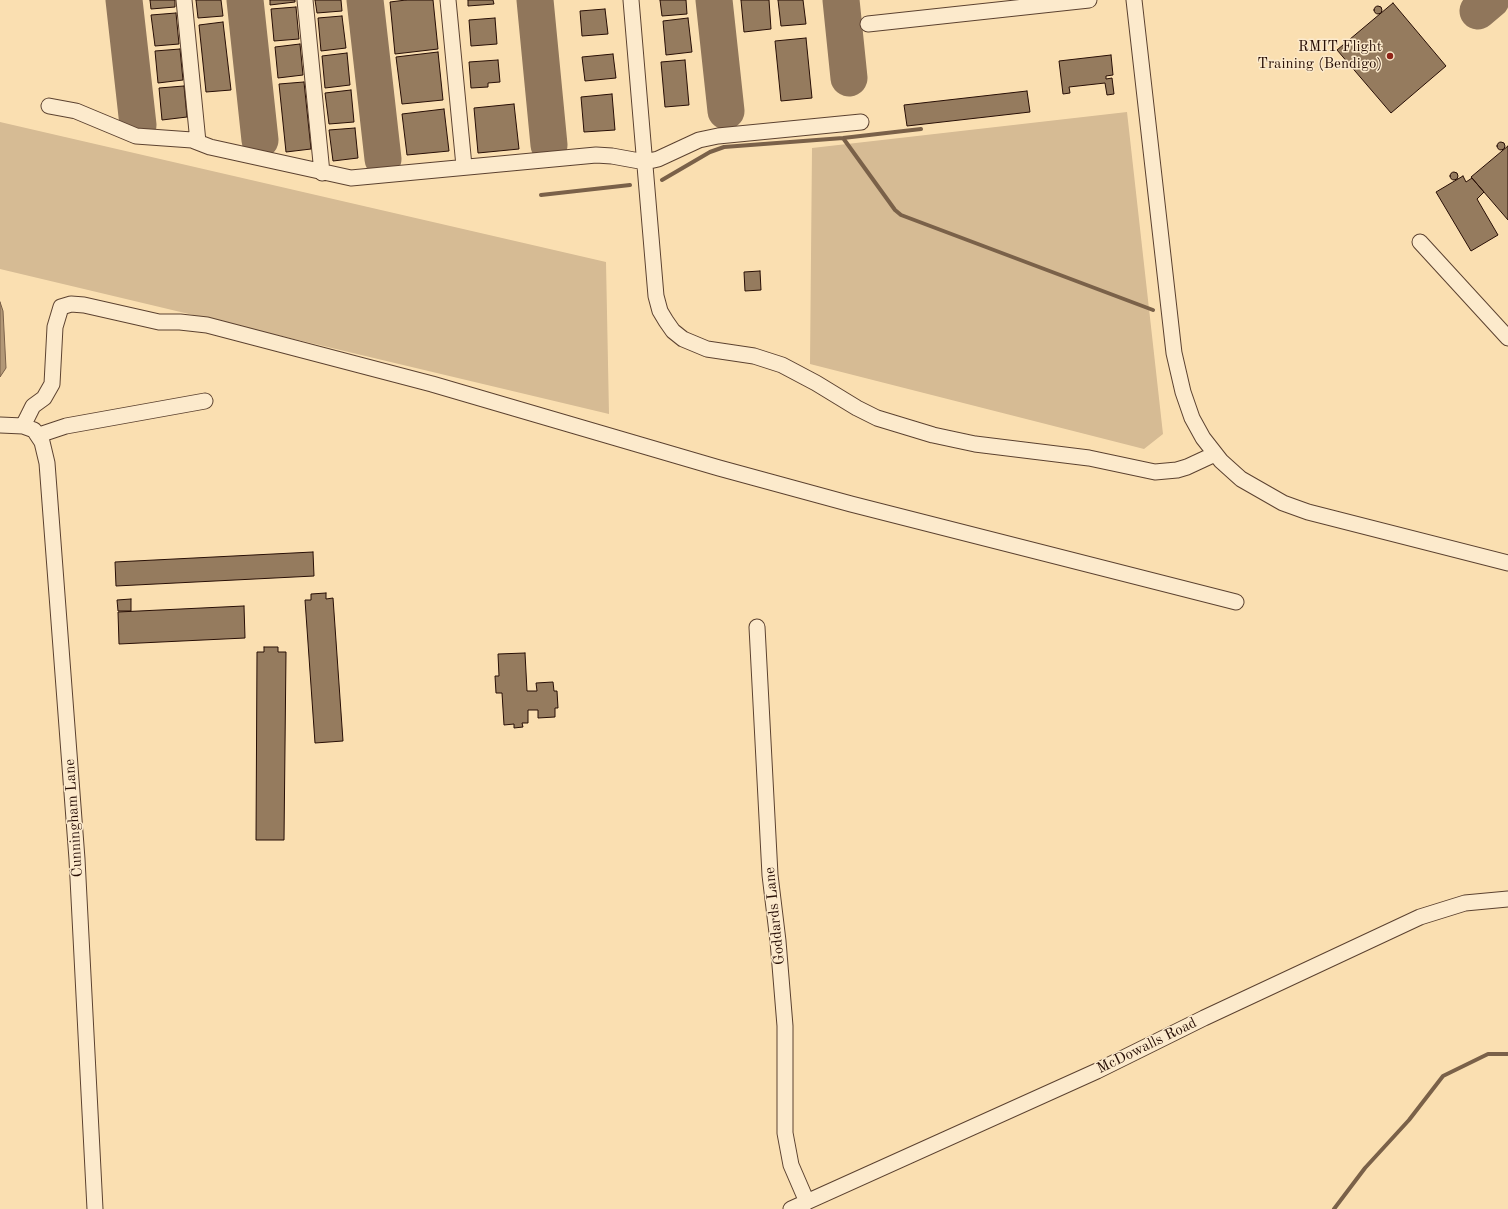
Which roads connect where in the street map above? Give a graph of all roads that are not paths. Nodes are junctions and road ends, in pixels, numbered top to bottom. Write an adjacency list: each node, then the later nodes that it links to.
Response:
1 (184, 0): 10 (street)
2 (305, 0): 13 (street)
3 (448, 0): 12 (street)
4 (630, 0): 11 (street)
5 (1089, 0): 7 (street)
6 (1134, 0): 19 (street)
7 (868, 24)
8 (49, 106): 10 (street)
9 (861, 122): 11 (street)
10 (198, 142): 13 (street)
11 (645, 162): 12 (street); 19 (street)
12 (464, 166): 13 (street)
13 (322, 173)
14 (1420, 242): 15 (street)
15 (1508, 338)
16 (205, 401): 18 (street)
17 (0, 426): 18 (street)
18 (32, 430): 21 (street); 25 (street, Cunningham Lane)
19 (1215, 454): 20 (street)
20 (1508, 563)
21 (1236, 602)
22 (757, 627): 24 (street, Goddards Lane)
23 (1508, 899): 24 (street, McDowalls Road)
24 (807, 1202): 26 (street, McDowalls Road)
25 (95, 1209)
26 (791, 1209)

